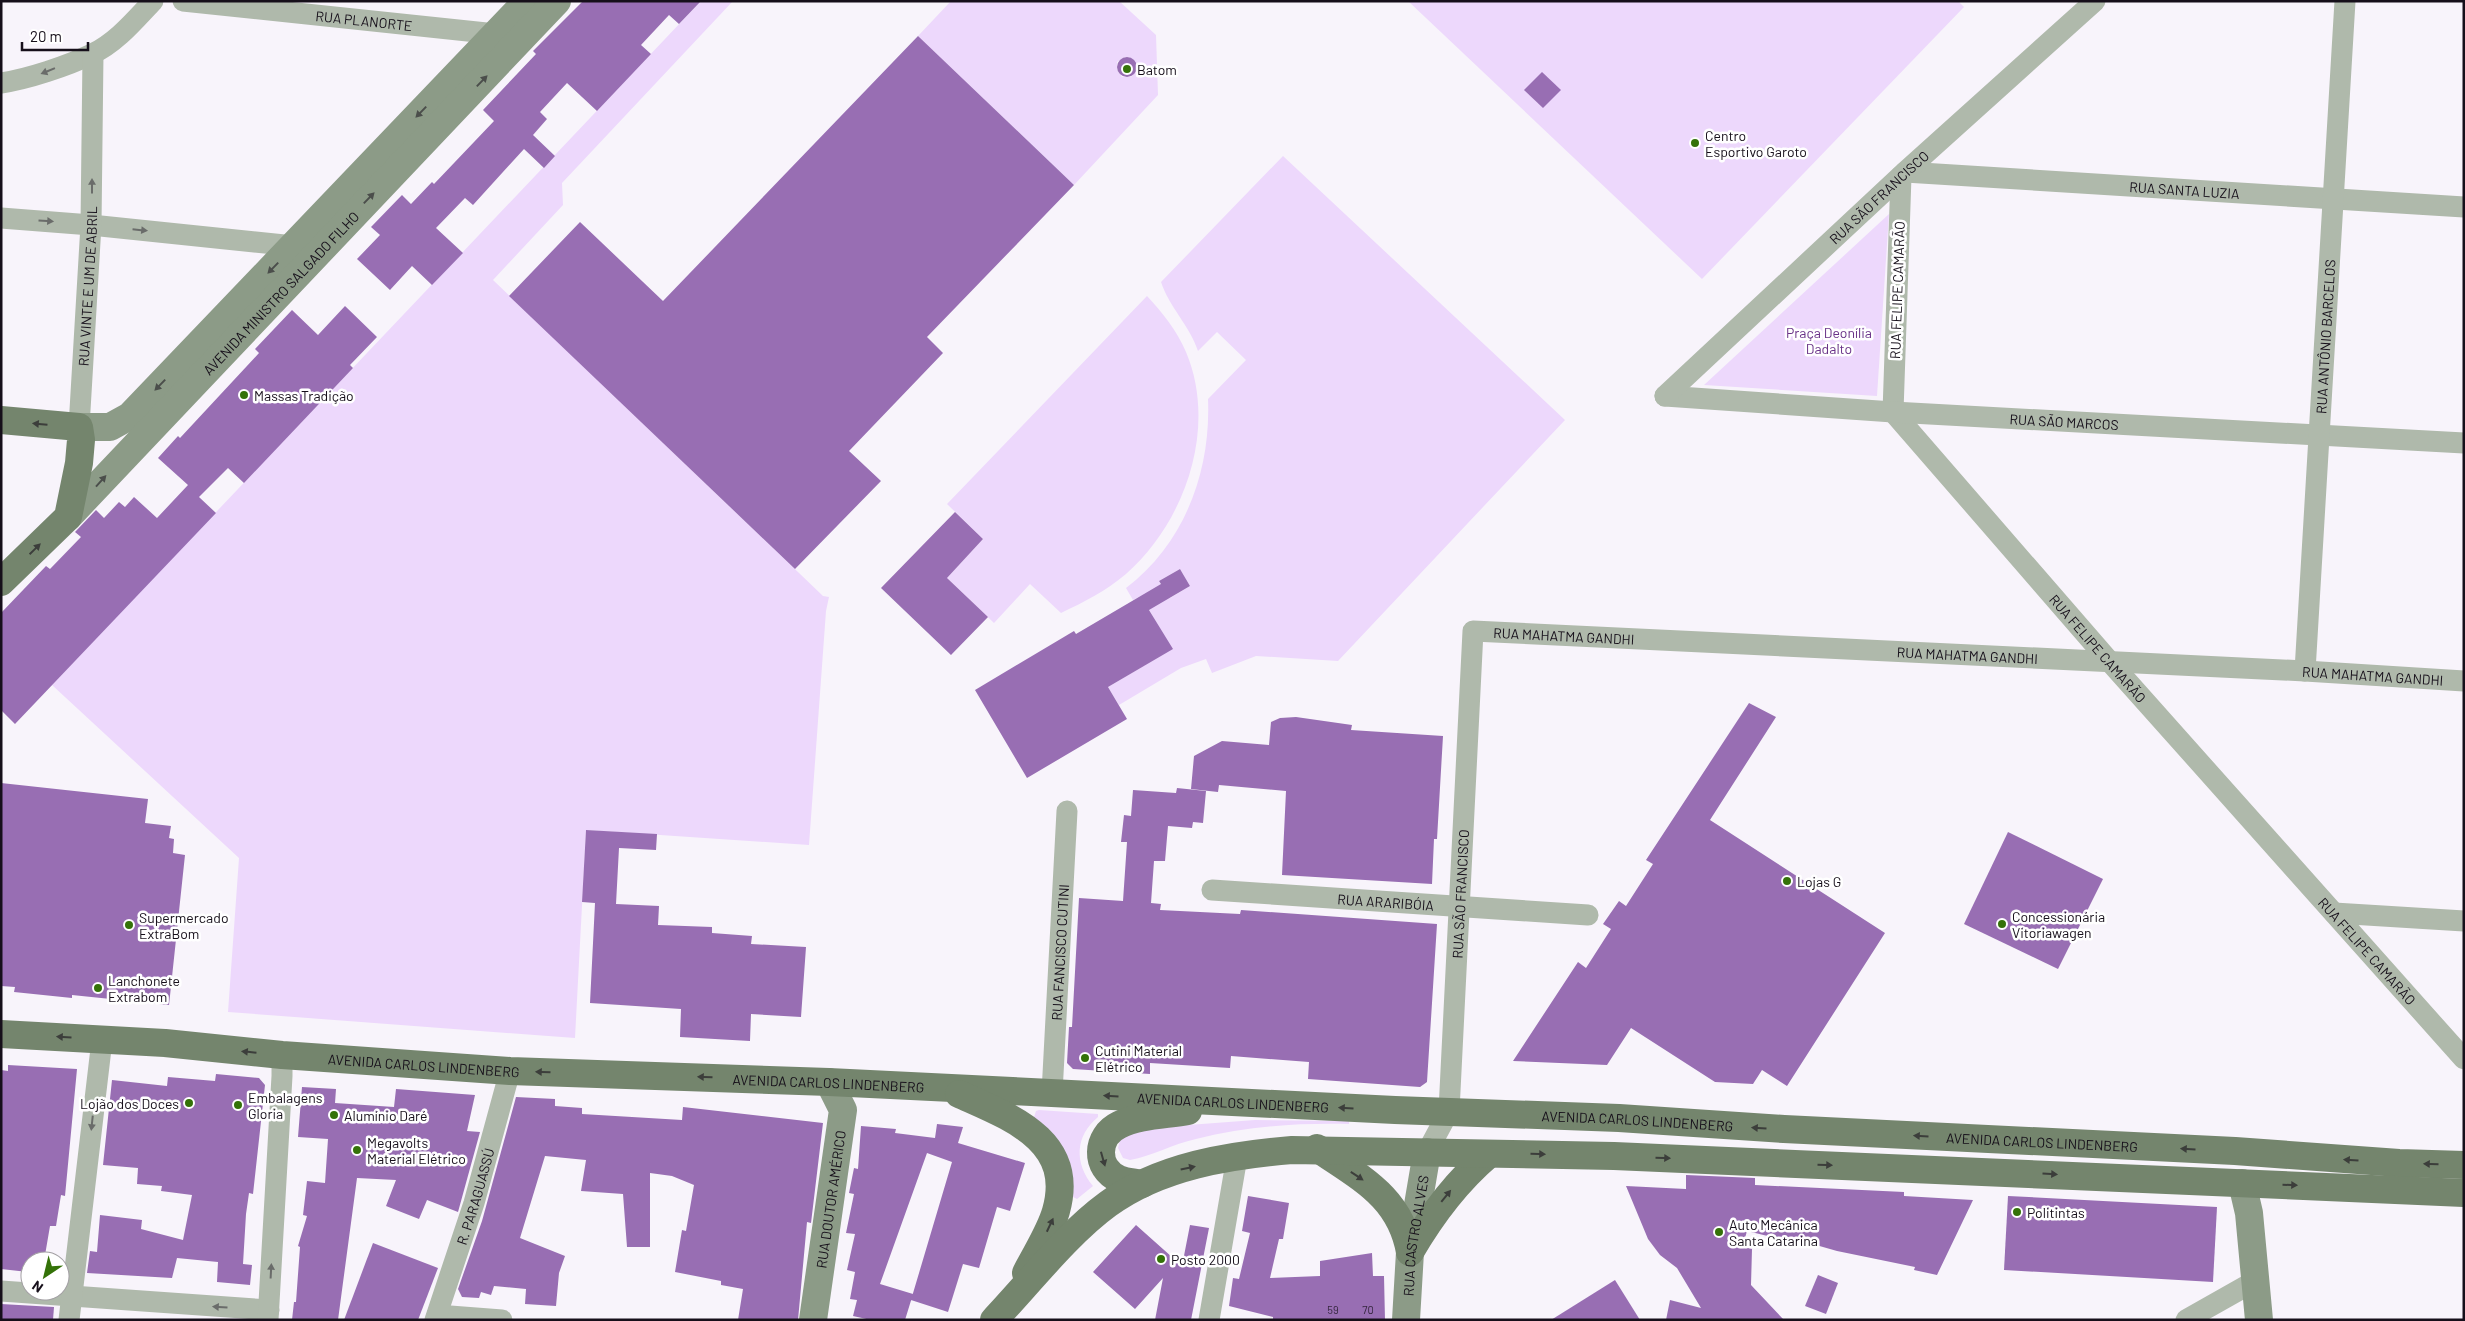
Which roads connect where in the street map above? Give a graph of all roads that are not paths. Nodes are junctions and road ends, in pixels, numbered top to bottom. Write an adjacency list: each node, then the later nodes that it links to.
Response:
1 (153, 1): 8 (street)
2 (183, 1): 7 (street, RUA PLANORTE)
3 (527, 1): 7 (main road, AVENIDA MINISTRO SALGADO FILHO)
4 (557, 1): 7 (main road, AVENIDA MINISTRO SALGADO FILHO)
5 (2095, 1): 10 (street, RUA SÃO FRANCISCO)
6 (2345, 1): 11 (street, RUA ANTÔNIO BARCELOS)
7 (503, 42): 15 (main road, AVENIDA MINISTRO SALGADO FILHO)
8 (93, 54): 9 (street, one-way to 9); 14 (street, RUA VINTE E UM DE ABRIL, one-way to 8)
9 (1, 83)
10 (1903, 174): 11 (street, RUA SANTA LUZIA); 16 (street, RUA SÃO FRANCISCO); 17 (street, RUA FELIPE CAMARÃO)
11 (2333, 198): 12 (street, RUA SANTA LUZIA); 20 (street, RUA ANTÔNIO BARCELOS)
12 (2464, 207)
13 (1, 218): 14 (street, one-way to 14)
14 (92, 225): 15 (street, one-way to 15); 19 (street, RUA VINTE E UM DE ABRIL)
15 (303, 252): 19 (main road, AVENIDA MINISTRO SALGADO FILHO, one-way to 19); 22 (main road, AVENIDA MINISTRO SALGADO FILHO, one-way to 15)
16 (1666, 396): 17 (street, RUA SÃO MARCOS)
17 (1893, 412): 20 (street, RUA SÃO MARCOS); 25 (street, RUA FELIPE CAMARÃO)
18 (1, 420): 19 (main road, one-way to 18)
19 (79, 427): 22 (main road, RUA VINTE E UM DE ABRIL)
20 (2319, 435): 21 (street, RUA SÃO MARCOS); 26 (street, RUA ANTÔNIO BARCELOS)
21 (2464, 443)
22 (68, 517): 23 (main road, AVENIDA MINISTRO SALGADO FILHO, one-way to 22)
23 (1, 582)
24 (1473, 631): 25 (street, RUA MAHATMA GANDHI); 30 (street, RUA SÃO FRANCISCO)
25 (2110, 662): 26 (street, RUA MAHATMA GANDHI); 31 (street, RUA FELIPE CAMARÃO)
26 (2305, 671): 27 (street, RUA MAHATMA GANDHI)
27 (2464, 681)
28 (1067, 811): 41 (street, RUA FANCISCO CUTINI)
29 (1212, 890): 30 (street, RUA ARARIBÓIA)
30 (1460, 906): 32 (street, RUA ARARIBÓIA); 44 (street, RUA SÃO FRANCISCO)
31 (2334, 913): 33 (street); 37 (street, RUA FELIPE CAMARÃO)
32 (1588, 915)
33 (2464, 920)
34 (1, 1034): 35 (main road, AVENIDA CARLOS LINDENBERG, one-way to 34)
35 (102, 1040): 36 (main road, AVENIDA CARLOS LINDENBERG, one-way to 35); 57 (street, one-way to 57)
36 (282, 1055): 38 (main road, AVENIDA CARLOS LINDENBERG); 59 (street, one-way to 36)
37 (2464, 1058)
38 (510, 1071): 39 (main road, AVENIDA CARLOS LINDENBERG, one-way to 38); 60 (street, R. PARAGUASSÚ)
39 (829, 1082): 40 (main road, AVENIDA CARLOS LINDENBERG); 63 (main road, RUA DOUTOR AMÉRICO)
40 (946, 1089): 41 (main road, AVENIDA CARLOS LINDENBERG); 58 (main road, one-way to 40)
41 (1052, 1093): 42 (main road, AVENIDA CARLOS LINDENBERG, one-way to 41)
42 (1246, 1102): 43 (main road, AVENIDA CARLOS LINDENBERG, one-way to 42); 52 (main road, one-way to 52)
43 (1395, 1110): 44 (main road, AVENIDA CARLOS LINDENBERG); 47 (main road)
44 (1449, 1111): 46 (main road, AVENIDA CARLOS LINDENBERG, one-way to 44); 47 (street, RUA SÃO FRANCISCO)
45 (1317, 1148): 47 (main road); 49 (main road); 54 (main road, one-way to 54)
46 (2235, 1151): 50 (main road, AVENIDA CARLOS LINDENBERG, one-way to 46); 51 (main road)
47 (1427, 1152): 48 (main road); 54 (main road, RUA CASTRO ALVES)
48 (1489, 1154): 51 (main road, one-way to 51); 54 (main road, one-way to 48)
49 (1237, 1157): 52 (main road, one-way to 49); 65 (street)
50 (2464, 1165)
51 (2242, 1183): 53 (main road, one-way to 53); 55 (main road)
52 (1142, 1184): 58 (main road)
53 (2464, 1193)
54 (1410, 1252): 66 (main road, RUA CASTRO ALVES)
55 (2256, 1282): 67 (street); 68 (main road)
56 (1, 1291): 57 (street)
57 (72, 1295): 59 (street, one-way to 57); 61 (street)
58 (1012, 1300): 64 (main road)
59 (269, 1315)
60 (436, 1317): 62 (street)
61 (69, 1320)
62 (502, 1320)
63 (813, 1320)
64 (994, 1320)
65 (1208, 1320)
66 (1406, 1320)
67 (2186, 1320)
68 (2259, 1320)

